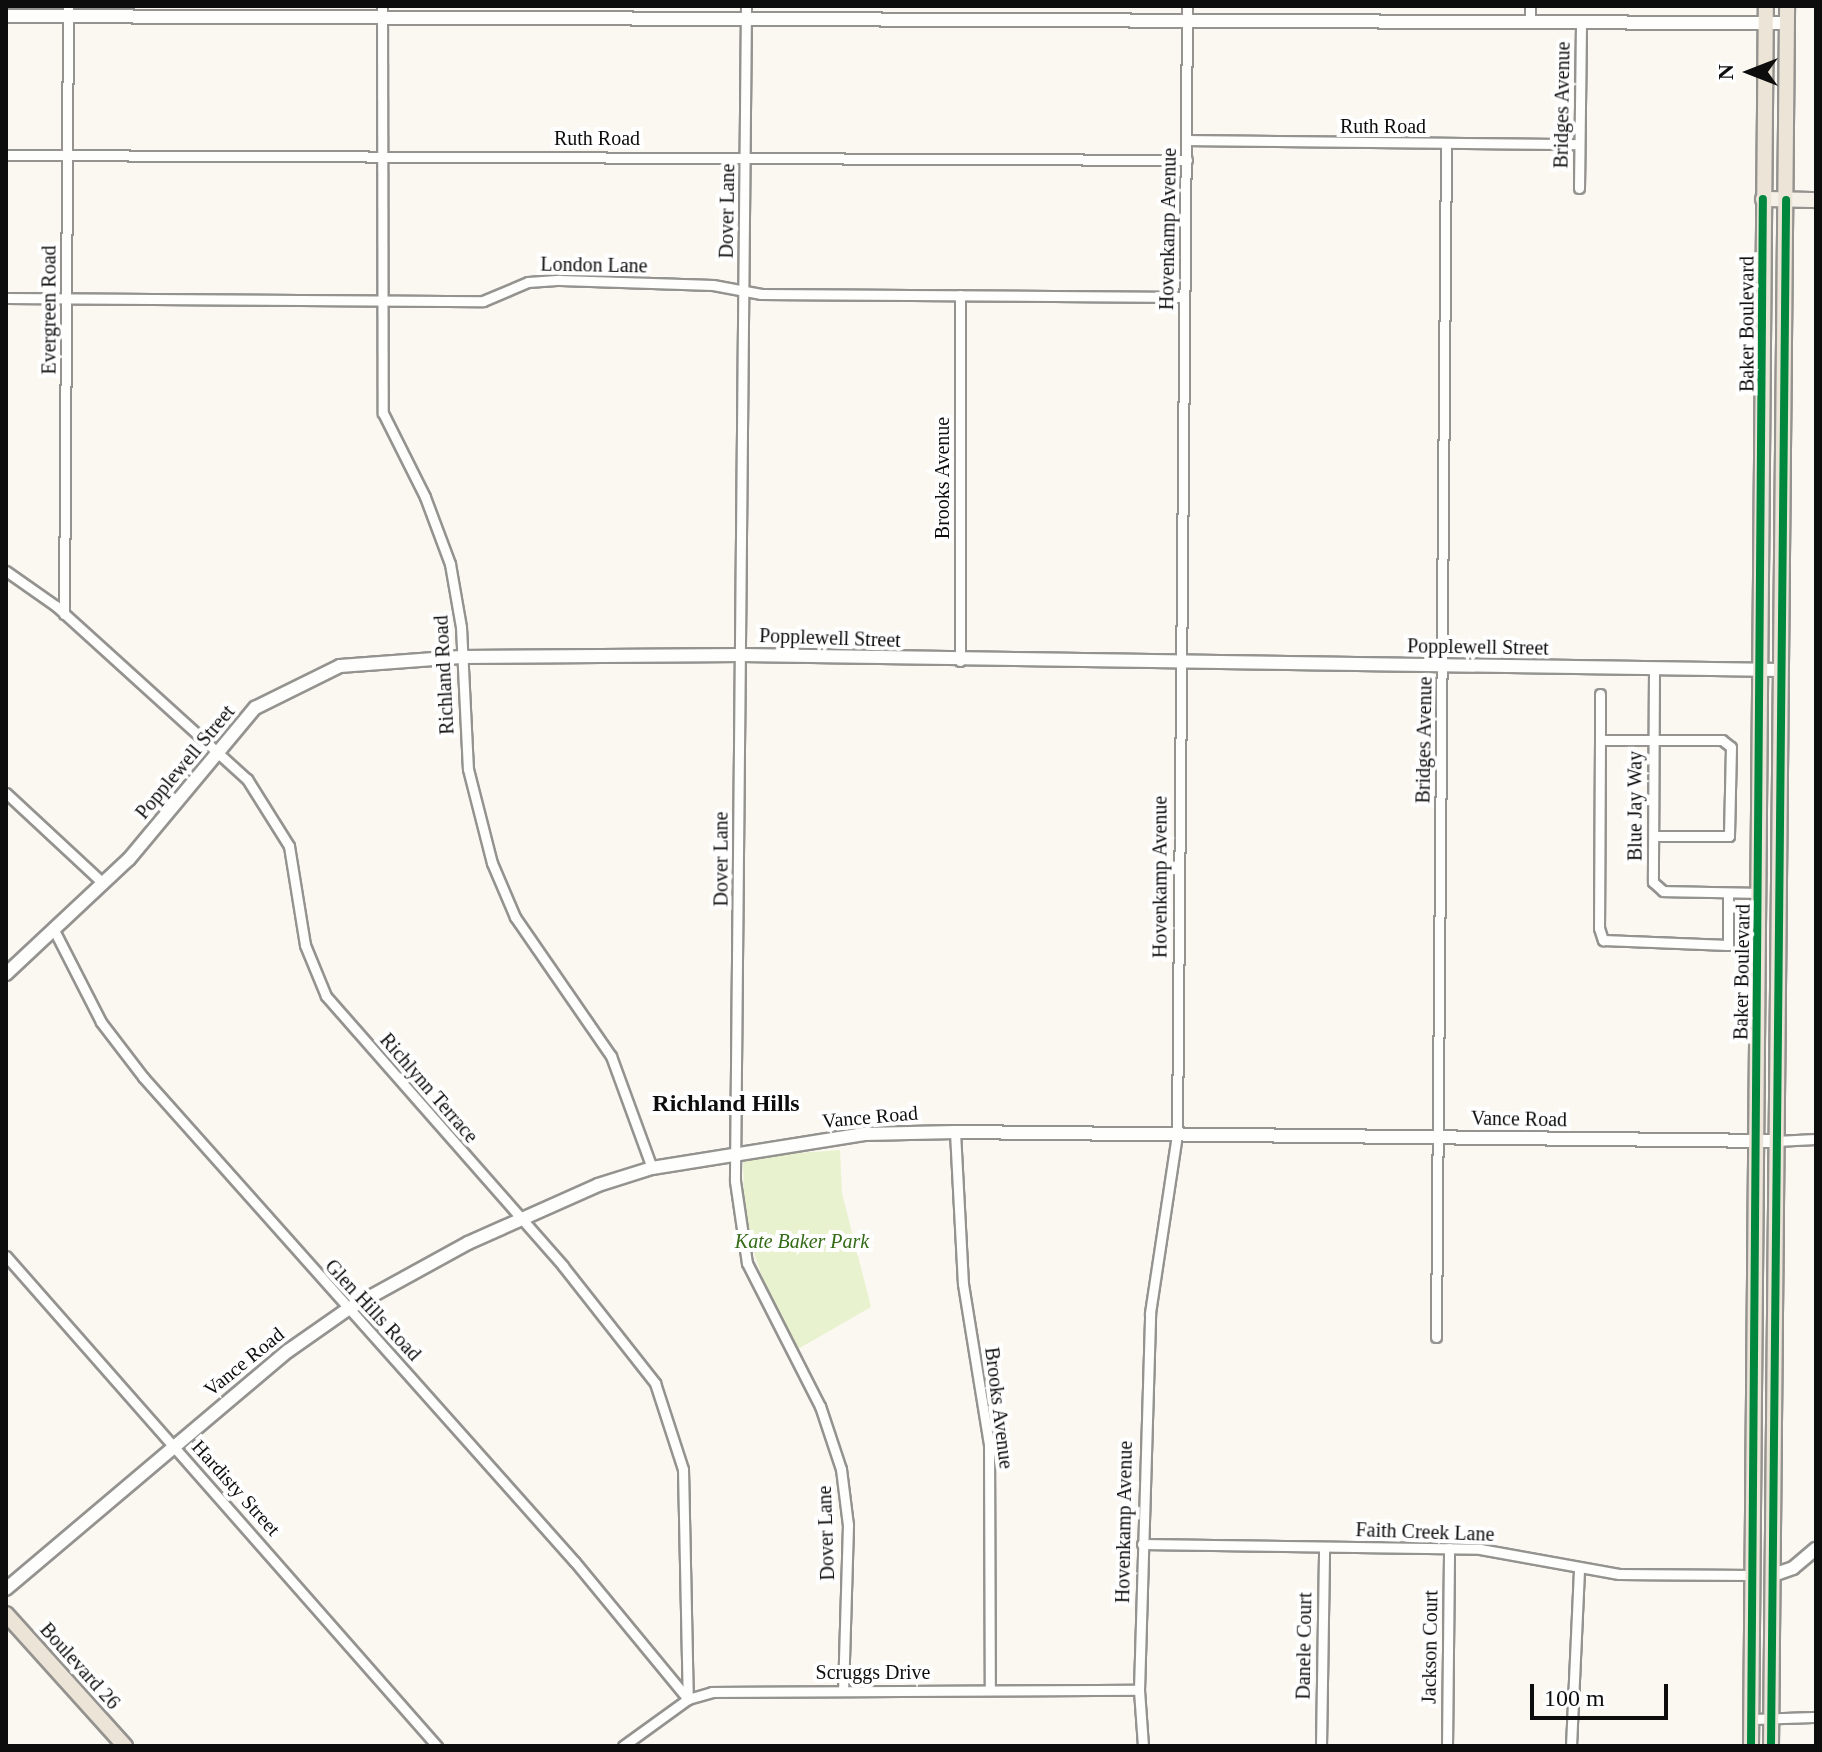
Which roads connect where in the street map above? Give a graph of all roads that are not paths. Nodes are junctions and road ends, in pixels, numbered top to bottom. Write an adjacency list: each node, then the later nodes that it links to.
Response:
1 (1187, 6): 9 (street, Hovenkamp Avenue)
2 (1530, 6): 10 (street, Bridges Avenue)
3 (1766, 6): 12 (main road, Baker Boulevard)
4 (1787, 6): 13 (main road, Baker Boulevard)
5 (68, 11): 6 (street); 8 (street); 18 (street, Evergreen Road)
6 (382, 12): 7 (street); 19 (street, Richland Road)
7 (746, 12): 9 (street); 20 (street, Dover Lane)
8 (6, 16)
9 (1187, 20): 10 (street); 14 (street, Hovenkamp Avenue)
10 (1530, 22): 11 (street)
11 (1581, 22): 12 (street); 16 (street, Bridges Avenue)
12 (1766, 23): 13 (street); 23 (main road, Baker Boulevard)
13 (1787, 23): 24 (main road, Baker Boulevard)
14 (1187, 140): 15 (street, Ruth Road); 21 (street, Hovenkamp Avenue)
15 (1446, 144): 16 (street, Ruth Road); 38 (street, Bridges Avenue)
16 (1578, 144): 22 (street, Bridges Avenue)
17 (6, 155): 18 (street, Ruth Road)
18 (68, 155): 19 (street, Ruth Road); 30 (street, Evergreen Road)
19 (383, 157): 20 (street, Ruth Road); 31 (street, Richland Road)
20 (745, 157): 21 (street, Ruth Road); 26 (street, Dover Lane)
21 (1187, 160): 28 (street, Hovenkamp Avenue)
22 (1579, 188)
23 (1763, 199): 24 (main road); 40 (main road, Baker Boulevard)
24 (1786, 200): 25 (main road); 41 (main road, Baker Boulevard)
25 (1816, 200)
26 (744, 291): 27 (street, London Lane); 31 (street, London Lane); 34 (street, Dover Lane)
27 (960, 295): 28 (street, London Lane); 36 (street, Brooks Avenue)
28 (1184, 297): 37 (street, Hovenkamp Avenue)
29 (6, 298): 30 (street, London Lane)
30 (67, 298): 31 (street, London Lane); 33 (street, Evergreen Road)
31 (382, 300): 35 (street, Richland Road)
32 (6, 571): 33 (street, Richlynn Terrace)
33 (64, 614): 45 (street, Richlynn Terrace)
34 (742, 655): 35 (street, Popplewell Street); 36 (street, Popplewell Street); 59 (street, Dover Lane)
35 (461, 657): 45 (street, Popplewell Street); 60 (street, Richland Road)
36 (960, 661): 37 (street, Popplewell Street)
37 (1179, 662): 38 (street, Popplewell Street); 54 (street, Hovenkamp Avenue)
38 (1443, 667): 39 (street, Popplewell Street); 55 (street, Bridges Avenue)
39 (1654, 670): 40 (street, Popplewell Street); 44 (street, Blue Jay Way)
40 (1761, 670): 41 (street, Popplewell Street); 50 (main road, Baker Boulevard)
41 (1780, 670): 58 (main road, Baker Boulevard)
42 (1600, 694): 43 (street)
43 (1600, 740): 44 (street); 49 (street)
44 (1653, 740): 47 (street, Blue Jay Way); 47 (street)
45 (220, 750): 48 (street, Popplewell Street); 61 (street, Richlynn Terrace)
46 (6, 793): 48 (street)
47 (1654, 836): 49 (street, Blue Jay Way)
48 (103, 883): 51 (street, Popplewell Street)
49 (1728, 893): 50 (street, Blue Jay Way)
50 (1759, 893): 57 (main road, Baker Boulevard)
51 (54, 930): 52 (street, Popplewell Street); 63 (street, Glen Hills Road)
52 (6, 974)
53 (955, 1132): 54 (street, Vance Road); 59 (street, Vance Road); 77 (street, Brooks Avenue)
54 (1177, 1134): 55 (street, Vance Road); 66 (street, Hovenkamp Avenue)
55 (1438, 1138): 57 (street, Vance Road); 64 (street, Bridges Avenue)
56 (1816, 1139): 58 (street)
57 (1756, 1141): 58 (street, Vance Road); 72 (main road, Baker Boulevard)
58 (1775, 1141): 73 (main road, Baker Boulevard)
59 (735, 1153): 60 (street, Vance Road); 76 (street, Dover Lane)
60 (652, 1168): 61 (street, Vance Road)
61 (521, 1219): 63 (street, Vance Road); 79 (street, Richlynn Terrace)
62 (6, 1256): 65 (street, Hardisty Street)
63 (348, 1309): 65 (street, Vance Road); 79 (street, Glen Hills Road)
64 (1436, 1337)
65 (175, 1446): 74 (street, Vance Road); 84 (street, Hardisty Street)
66 (1142, 1544): 67 (street, Faith Creek Lane); 78 (street, Hovenkamp Avenue)
67 (1324, 1547): 68 (street, Faith Creek Lane); 87 (street, Danele Court)
68 (1449, 1548): 71 (street, Faith Creek Lane); 88 (street, Jackson Court)
69 (1816, 1549): 70 (street)
70 (1811, 1559): 73 (street)
71 (1579, 1567): 72 (street, Faith Creek Lane); 89 (street)
72 (1752, 1575): 73 (main road); 82 (main road, Baker Boulevard)
73 (1773, 1575): 80 (main road, Baker Boulevard)
74 (6, 1589)
75 (6, 1614): 83 (main road, Boulevard 26)
76 (843, 1690): 77 (street, Scruggs Drive); 79 (street, Scruggs Drive)
77 (990, 1690): 78 (street, Scruggs Drive)
78 (1139, 1690): 86 (street, Hovenkamp Avenue)
79 (688, 1699): 85 (street, Scruggs Drive)
80 (1771, 1717): 81 (street); 82 (street); 91 (main road, Baker Boulevard)
81 (1816, 1717)
82 (1751, 1719): 90 (main road, Baker Boulevard)
83 (125, 1746)
84 (437, 1746)
85 (623, 1746)
86 (1143, 1746)
87 (1321, 1746)
88 (1447, 1746)
89 (1571, 1746)
90 (1751, 1746)
91 (1771, 1746)

